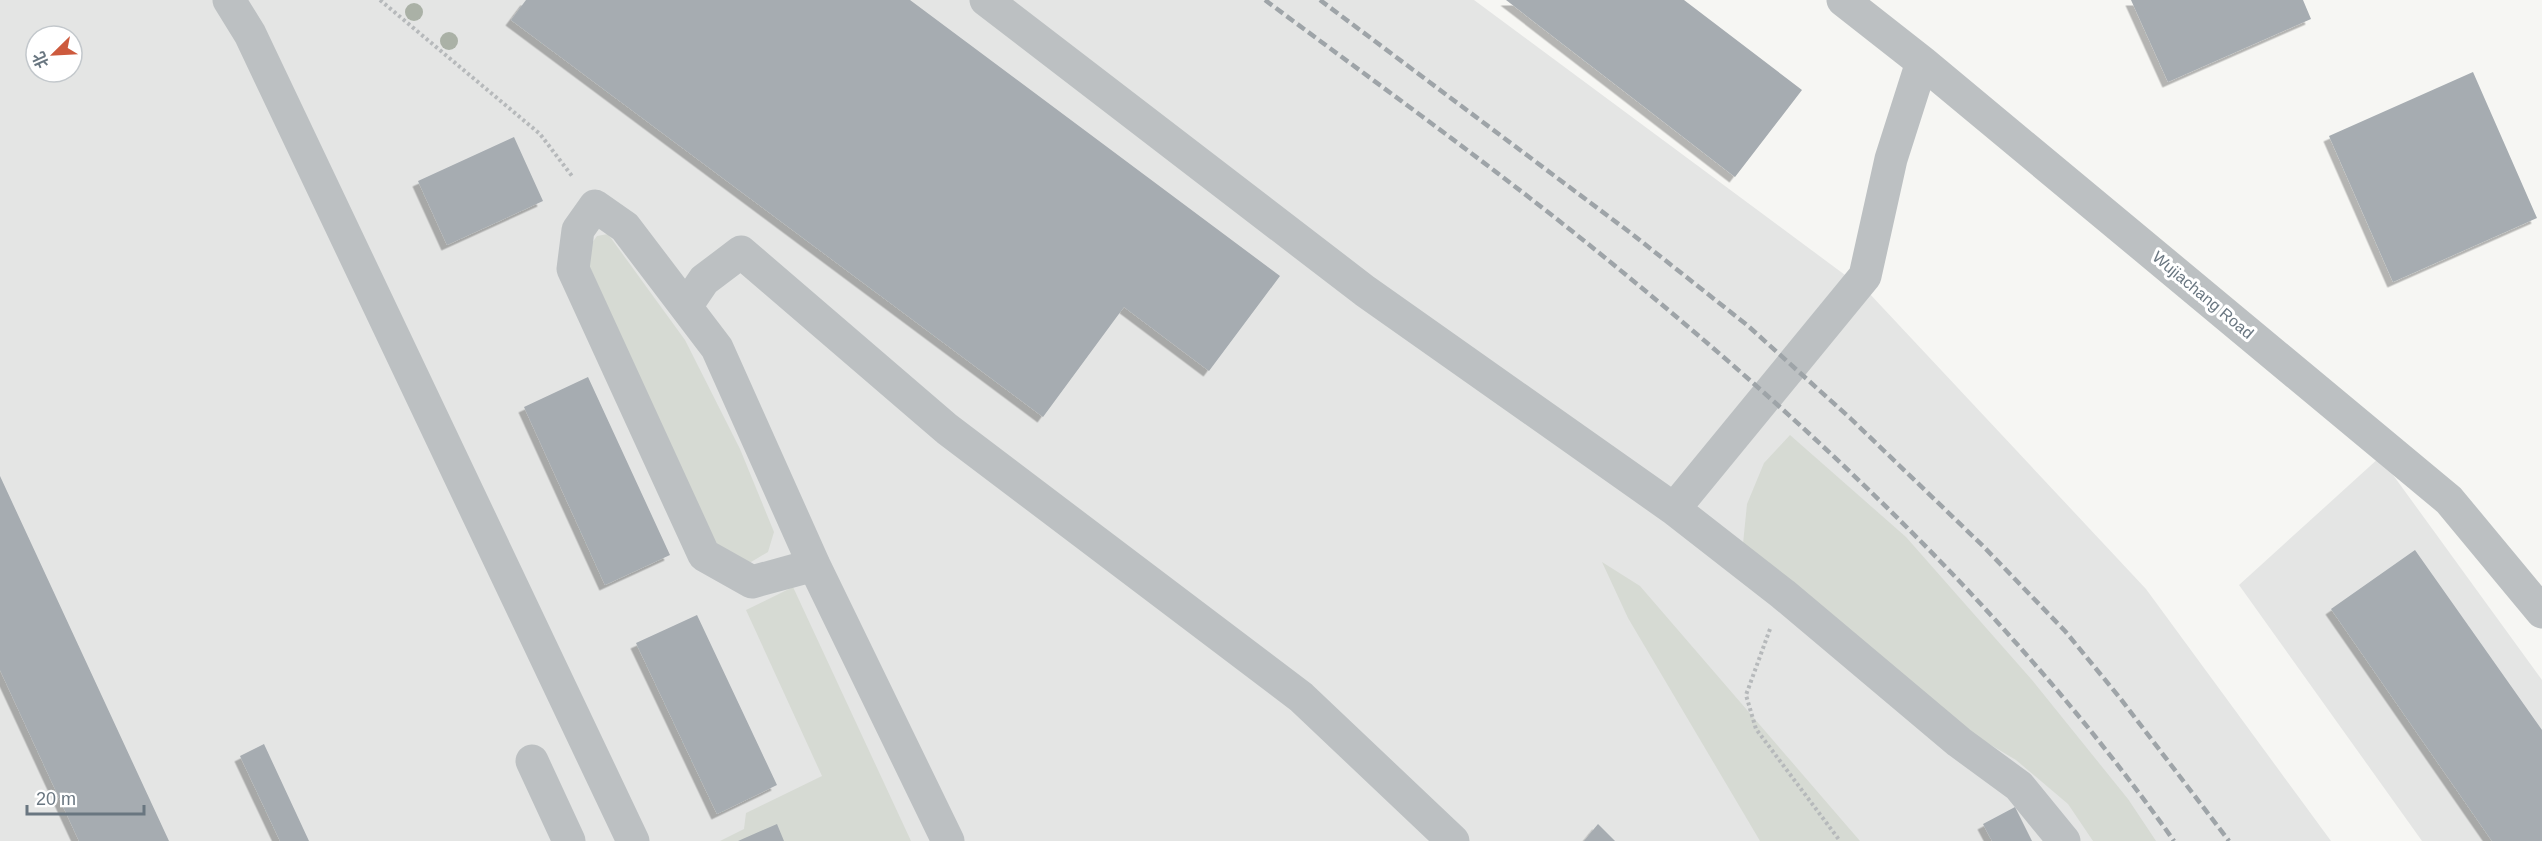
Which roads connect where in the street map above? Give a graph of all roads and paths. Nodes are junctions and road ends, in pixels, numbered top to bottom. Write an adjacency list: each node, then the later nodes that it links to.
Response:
1 (229, 0): 14 (street)
2 (380, 0): 6 (path)
3 (986, 0): 8 (street)
4 (1843, 0): 5 (street, Wujiachang Road)
5 (1922, 62): 8 (street); 11 (street, Wujiachang Road)
6 (595, 206): 7 (street); 9 (street)
7 (687, 305): 9 (street); 16 (street)
8 (1674, 509): 10 (street)
9 (814, 565): 15 (street)
10 (1783, 594): 17 (path); 18 (street)
11 (2542, 612)
12 (532, 761): 13 (street)
13 (569, 841)
14 (633, 841)
15 (948, 841)
16 (1453, 841)
17 (1840, 841)
18 (2064, 841)

